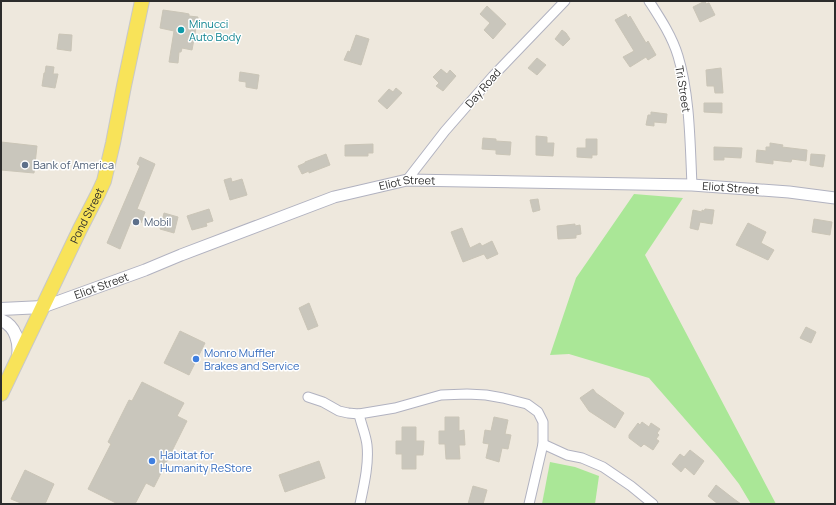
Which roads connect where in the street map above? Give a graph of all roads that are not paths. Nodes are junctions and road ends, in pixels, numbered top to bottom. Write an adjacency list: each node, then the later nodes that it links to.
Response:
1 (142, 1): 7 (main road, Pond Street)
2 (565, 1): 4 (street, Day Road)
3 (649, 1): 5 (street, Tri Street)
4 (407, 180): 5 (street, Eliot Street); 7 (street, Eliot Street)
5 (692, 185): 6 (street, Eliot Street)
6 (835, 198)
7 (44, 307): 8 (main road, Eliot Street); 10 (main road, Pond Street)
8 (1, 309)
9 (1, 320): 10 (main road)
10 (18, 360): 11 (main road, Pond Street)
11 (1, 394)
12 (308, 397): 13 (street)
13 (359, 414): 14 (street); 15 (street)
14 (543, 444): 16 (street); 17 (street)
15 (360, 504)
16 (530, 504)
17 (653, 504)

